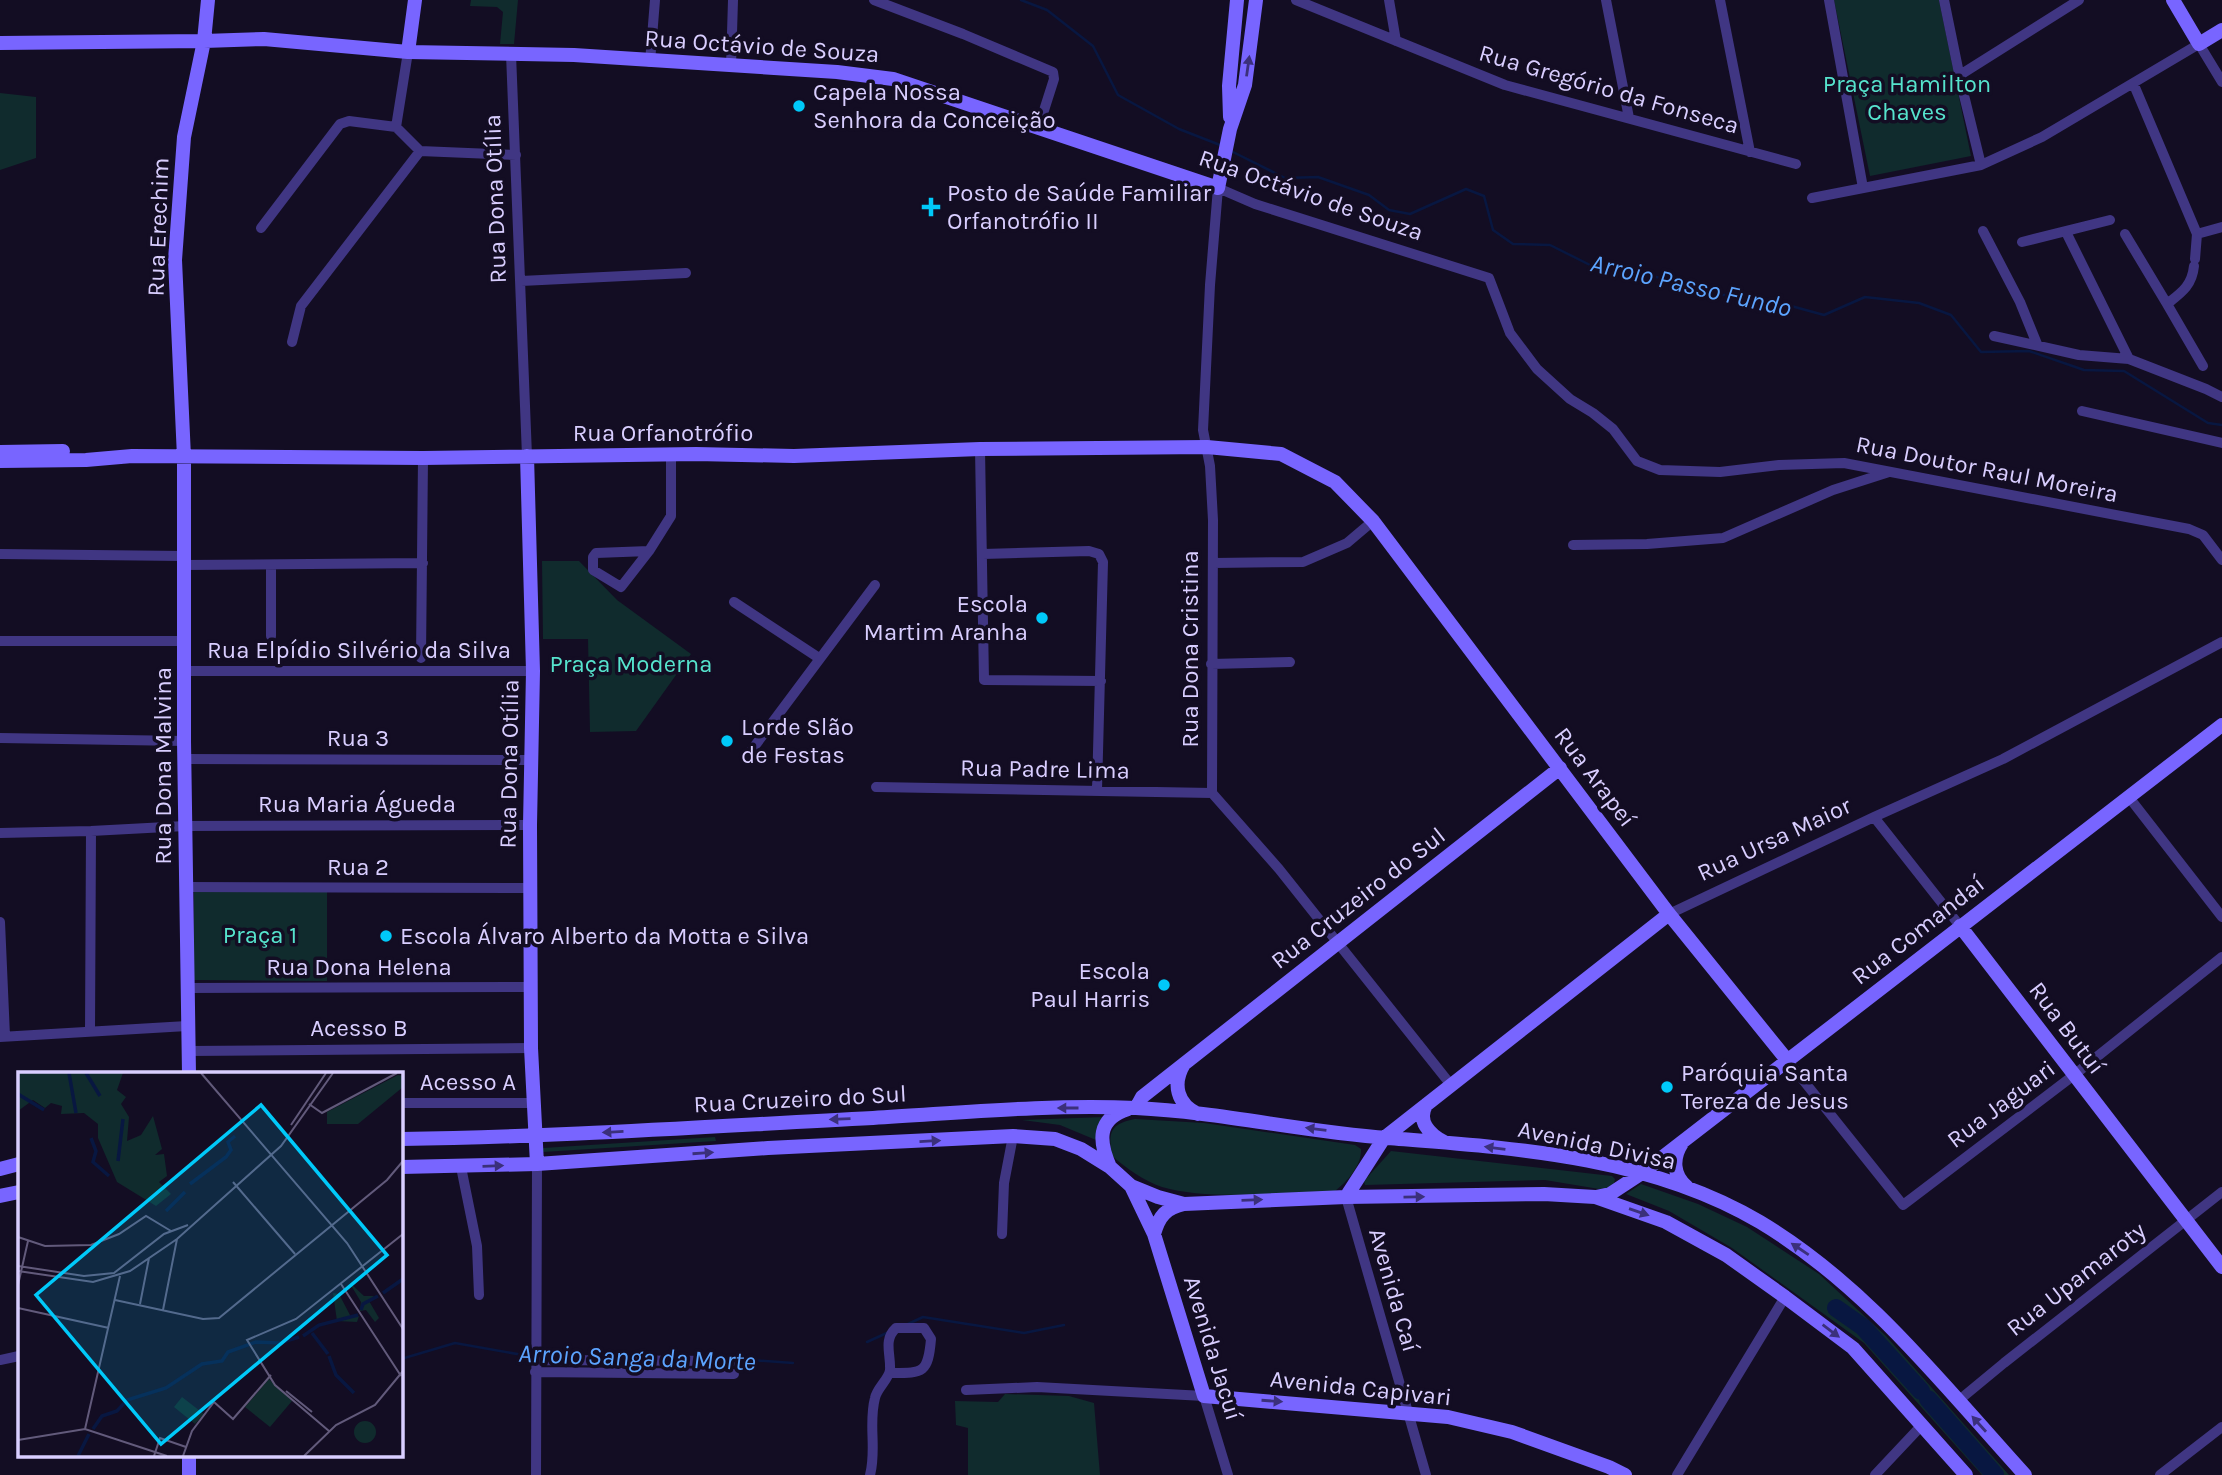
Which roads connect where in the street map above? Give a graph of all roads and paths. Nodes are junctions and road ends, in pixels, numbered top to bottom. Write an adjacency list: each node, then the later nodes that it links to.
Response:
1 (208, 0): 17 (street, Rua Erechim)
2 (415, 0): 21 (street)
3 (655, 0): 23 (street)
4 (733, 0): 24 (street)
5 (874, 0): 29 (street)
6 (1237, 0): 31 (street)
7 (1256, 0): 31 (street, one-way to 7)
8 (1296, 0): 18 (street, Rua Gregório da Fonseca)
9 (1390, 0): 18 (street)
10 (1605, 0): 28 (street)
11 (1720, 0): 33 (street)
12 (1829, 0): 38 (street)
13 (1944, 0): 25 (street)
14 (2079, 0): 25 (street)
15 (2173, 0): 20 (street)
16 (2222, 30): 20 (street)
17 (204, 41): 19 (street, Rua Octávio de Souza); 21 (street, Rua Octávio de Souza); 66 (street, Rua Erechim)
18 (1396, 41): 28 (street, Rua Gregório da Fonseca)
19 (0, 43)
20 (2199, 44): 26 (street); 27 (street)
21 (408, 52): 22 (street, Rua Octávio de Souza); 30 (street)
22 (511, 54): 23 (street, Rua Octávio de Souza); 34 (street, Rua Dona Otília)
23 (650, 62): 24 (street, Rua Octávio de Souza)
24 (731, 66): 29 (street, Rua Octávio de Souza)
25 (1960, 75): 36 (street)
26 (2222, 82)
27 (2134, 85): 36 (street); 46 (street)
28 (1629, 118): 33 (street, Rua Gregório da Fonseca)
29 (1039, 126): 37 (street, Rua Octávio de Souza)
30 (396, 127): 32 (street); 42 (street)
31 (1228, 142): 37 (street, Rua Dona Cristina)
32 (420, 151): 34 (street); 53 (street)
33 (1750, 152): 35 (street, Rua Gregório da Fonseca)
34 (516, 155): 50 (street, Rua Dona Otília)
35 (1796, 164)
36 (1981, 165): 38 (street)
37 (1218, 188): 49 (street, Rua Octávio de Souza); 60 (street, Rua Dona Cristina)
38 (1863, 188): 39 (street)
39 (1812, 198)
40 (2110, 220): 44 (street)
41 (2222, 227): 46 (street)
42 (261, 228)
43 (1983, 231): 54 (street)
44 (2066, 232): 47 (street); 55 (street)
45 (2125, 234): 51 (street)
46 (2197, 234): 51 (street)
47 (2022, 242)
48 (686, 273): 50 (street)
49 (1489, 278): 69 (street, Rua Doutor Raul Moreira)
50 (521, 281): 65 (street, Rua Dona Otília)
51 (2167, 304): 56 (street)
52 (1994, 336): 54 (street)
53 (292, 342)
54 (2037, 344): 55 (street)
55 (2129, 359): 57 (street)
56 (2203, 366)
57 (2222, 397)
58 (2082, 411): 59 (street)
59 (2222, 443)
60 (1207, 447): 61 (street, Rua Orfanotrófio); 70 (street, Rua Arapeí); 78 (street, Rua Dona Cristina)
61 (980, 449): 63 (street, Rua Orfanotrófio); 74 (street)
62 (0, 452): 64 (street, Rua Orfanotrófio)
63 (671, 455): 65 (street, Rua Orfanotrófio); 72 (street)
64 (120, 456): 66 (street, Rua Orfanotrófio); 68 (street, Rua Orfanotrófio)
65 (527, 456): 67 (street, Rua Orfanotrófio); 91 (street, Rua Dona Otília)
66 (184, 457): 67 (street, Rua Orfanotrófio); 76 (street, Rua Dona Malvina)
67 (423, 458): 77 (street)
68 (0, 460)
69 (1893, 471): 71 (street); 75 (street, Rua Doutor Raul Moreira)
70 (1373, 521): 78 (street); 99 (street, Rua Arapeí)
71 (1573, 545)
72 (649, 551): 72 (street)
73 (0, 554): 76 (street)
74 (983, 554): 92 (street); 92 (street)
75 (2222, 560)
76 (184, 561): 79 (street); 84 (street, Rua Dona Malvina)
77 (423, 563): 79 (street); 86 (street)
78 (1213, 563): 89 (street, Rua Dona Cristina)
79 (271, 566): 82 (street)
80 (875, 585): 87 (street)
81 (734, 602): 87 (street)
82 (271, 636)
83 (0, 641): 84 (street)
84 (184, 641): 90 (street, Rua Dona Malvina)
85 (2222, 642): 104 (street, Rua Ursa Maior)
86 (421, 658)
87 (819, 659): 97 (street)
88 (1290, 662): 89 (street)
89 (1211, 664): 102 (street, Rua Dona Cristina)
90 (185, 671): 91 (street, Rua Elpídio Silvério da Silva); 95 (street, Rua Dona Malvina)
91 (533, 671): 98 (street, Rua Dona Otília)
92 (1101, 681): 101 (street)
93 (2222, 725): 103 (street, Rua Comandaí)
94 (0, 738): 95 (street)
95 (184, 741): 96 (street, Rua Dona Malvina)
96 (184, 759): 98 (street, Rua 3); 106 (street, Rua Dona Malvina)
97 (745, 759)
98 (531, 760): 105 (street, Rua Dona Otília)
99 (1560, 768): 111 (street, Rua Arapeí); 115 (street, Rua Cruzeiro do Sul)
100 (876, 787): 101 (street, Rua Padre Lima)
101 (1097, 790): 102 (street, Rua Padre Lima)
102 (1212, 793): 115 (street)
103 (2128, 796): 112 (street); 114 (street, Rua Comandaí)
104 (1874, 817): 111 (street, Rua Ursa Maior); 114 (street, Rua Butuí)
105 (530, 825): 106 (street, Rua Maria Águeda); 110 (street, Rua Dona Otília)
106 (185, 826): 107 (street, Rua Maria Águeda); 109 (street, Rua Dona Malvina)
107 (92, 831): 108 (street, Rua Maria Águeda); 120 (street)
108 (0, 833)
109 (186, 887): 110 (street, Rua 2); 118 (street, Rua Dona Malvina)
110 (530, 888): 117 (street, Rua Dona Otília)
111 (1670, 914): 124 (street, Rua Arapeí); 128 (street, Rua Ursa Maior)
112 (2222, 917)
113 (0, 922): 121 (street)
114 (1960, 926): 124 (street, Rua Comandaí); 127 (street, Rua Butuí)
115 (1338, 943): 125 (street, Rua Cruzeiro do Sul); 128 (street)
116 (2222, 957): 127 (street, Rua Jaguari)
117 (531, 987): 118 (street, Rua Dona Helena); 122 (street, Rua Dona Otília)
118 (187, 988): 119 (street, Rua Dona Malvina)
119 (187, 1026): 120 (street); 123 (street, Rua Dona Malvina)
120 (90, 1031): 121 (street)
121 (3, 1037)
122 (531, 1048): 123 (street, Acesso B); 130 (street, Rua Dona Otília)
123 (188, 1051): 126 (street, Rua Dona Malvina)
124 (1787, 1060): 138 (street, Rua Comandaí); 155 (street, Rua Arapeí)
125 (1184, 1063): 132 (street, Rua Cruzeiro do Sul); 133 (street)
126 (188, 1072)
127 (2074, 1075): 155 (street, Rua Jaguari); 156 (street, Rua Butuí)
128 (1451, 1085): 131 (street, Rua Ursa Maior)
129 (402, 1103): 130 (street, Acesso A)
130 (535, 1103): 134 (street, Rua Dona Otília)
131 (1426, 1105): 136 (street, Rua Ursa Maior); 139 (street)
132 (1136, 1108): 133 (street, Avenida Divisa); 134 (street, Rua Cruzeiro do Sul, one-way to 134); 144 (street)
133 (1198, 1114): 136 (street, Avenida Divisa, one-way to 133)
134 (537, 1136): 137 (street, Rua Cruzeiro do Sul); 141 (street, Rua Dona Otília)
135 (1013, 1136): 141 (street, Rua Cruzeiro do Sul, one-way to 135); 144 (street, Rua Cruzeiro do Sul); 157 (street)
136 (1384, 1138): 139 (street, Avenida Divisa); 152 (street, Rua Ursa Maior)
137 (402, 1139)
138 (1685, 1139): 146 (street, Rua Comandaí); 148 (street)
139 (1444, 1142): 146 (street, Avenida Divisa, one-way to 139)
140 (18, 1164): 145 (street)
141 (537, 1164): 143 (street, Rua Cruzeiro do Sul, one-way to 141); 164 (street, Rua Dona Otília)
142 (402, 1167): 143 (street, Rua Cruzeiro do Sul)
143 (461, 1167): 160 (street)
144 (1110, 1167): 147 (street)
145 (0, 1169)
146 (1642, 1173): 148 (street, Avenida Divisa); 153 (street, Rua Comandaí)
147 (1131, 1186): 154 (street); 158 (street, Avenida Jacuí)
148 (1688, 1188): 171 (street, Avenida Divisa, one-way to 148)
149 (18, 1192): 151 (street)
150 (2222, 1192): 156 (street, Rua Upamaroty)
151 (0, 1196)
152 (1346, 1197): 153 (street, one-way to 153); 154 (street, one-way to 152); 172 (street, Avenida Caí)
153 (1595, 1197): 161 (street, one-way to 161)
154 (1184, 1204): 158 (street)
155 (1903, 1205)
156 (2186, 1220): 159 (street, Rua Butuí); 171 (street, Rua Upamaroty)
157 (1002, 1234)
158 (1154, 1234): 170 (street, Avenida Jacuí)
159 (2222, 1267)
160 (480, 1295)
161 (1785, 1297): 173 (street, one-way to 173); 180 (street)
162 (18, 1356): 163 (street)
163 (0, 1360)
164 (535, 1360): 165 (street); 166 (street, Rua Dona Otília)
165 (735, 1361)
166 (535, 1372): 168 (street); 175 (street, Rua Dona Otília)
167 (890, 1373): 167 (street); 176 (street)
168 (734, 1374)
169 (966, 1390): 170 (street, Avenida Capivari)
170 (1204, 1396): 172 (street, Avenida Capivari, one-way to 172); 177 (street, Avenida Jacuí)
171 (1958, 1401): 183 (street, Avenida Divisa, one-way to 171)
172 (1408, 1412): 178 (street, Avenida Caí); 179 (street, Avenida Capivari)
173 (1922, 1425): 181 (street); 182 (street)
174 (2222, 1427): 184 (street)
175 (536, 1475)
176 (870, 1475)
177 (1228, 1475)
178 (1426, 1475)
179 (1625, 1475)
180 (1677, 1475)
181 (1875, 1475)
182 (1966, 1475)
183 (2025, 1475)
184 (2160, 1475)

